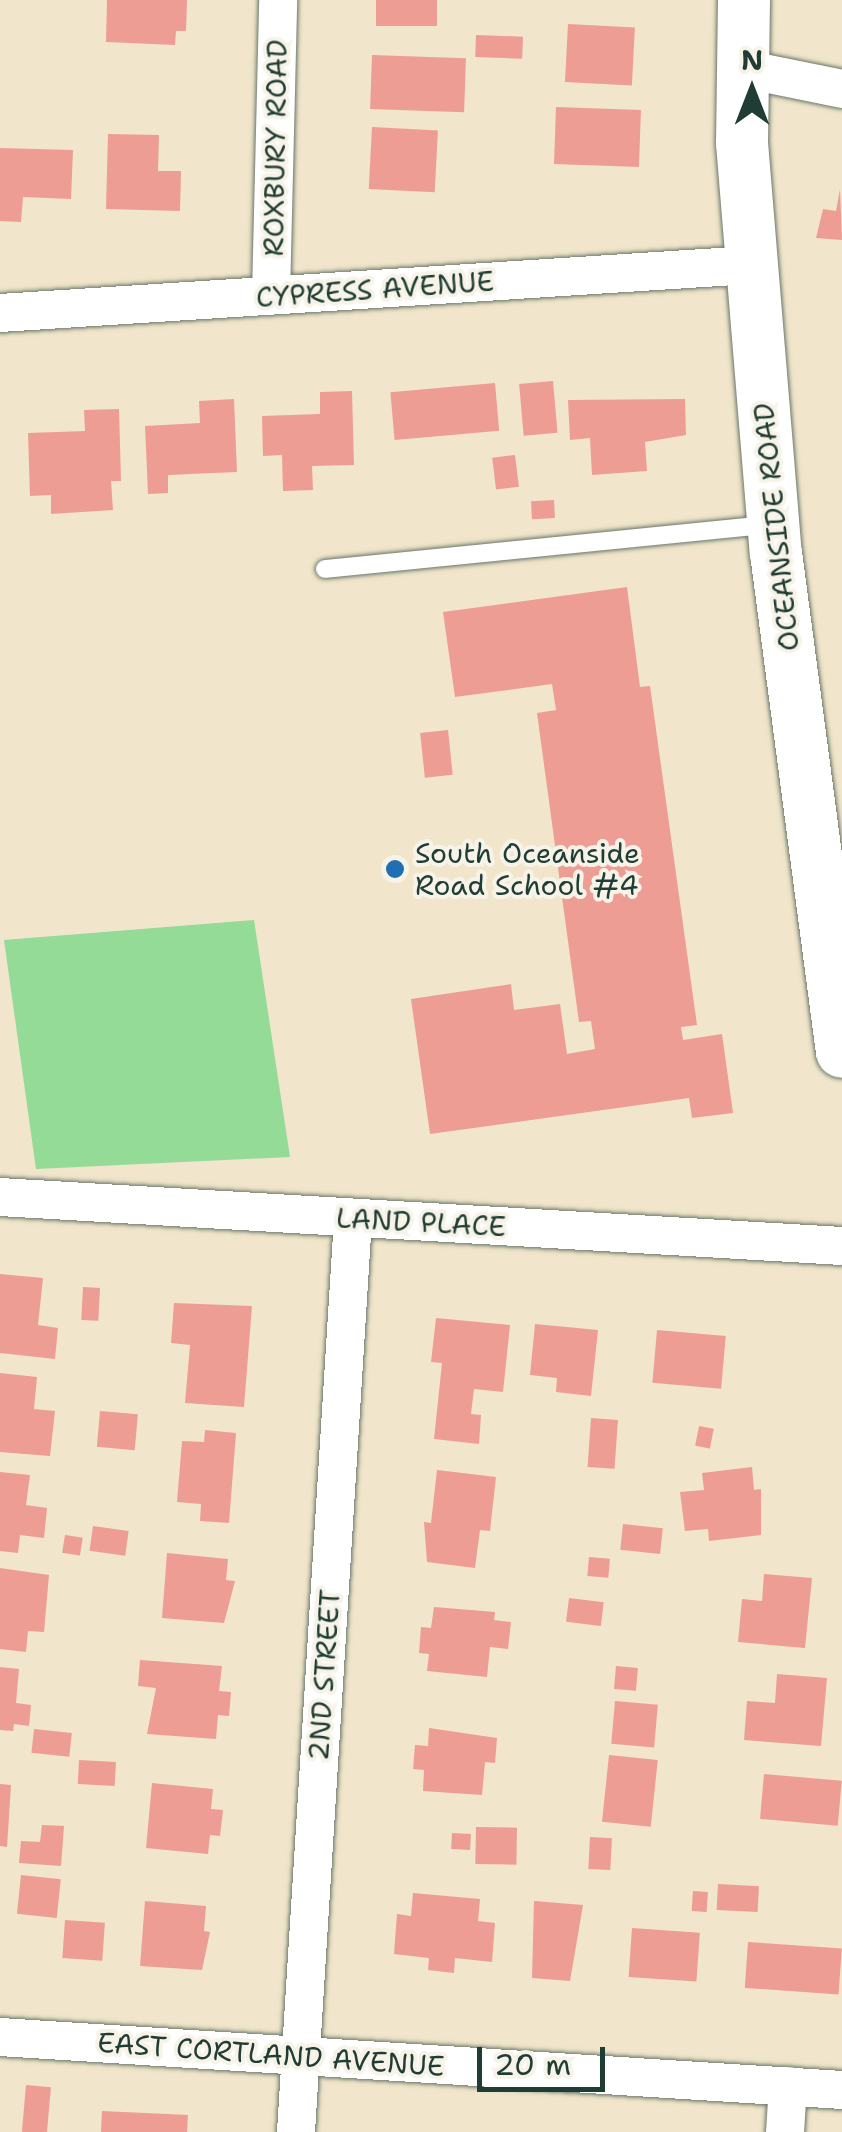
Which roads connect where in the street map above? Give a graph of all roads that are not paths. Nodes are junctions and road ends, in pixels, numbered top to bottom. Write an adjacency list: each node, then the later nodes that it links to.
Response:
1 (278, 0): 6 (street, ROXBURY ROAD)
2 (744, 0): 3 (main road, OCEANSIDE ROAD)
3 (744, 69): 4 (street); 5 (main road, OCEANSIDE ROAD)
4 (842, 89)
5 (751, 266): 6 (street, CYPRESS AVENUE); 8 (main road, OCEANSIDE ROAD)
6 (272, 296): 7 (street, CYPRESS AVENUE)
7 (0, 313)
8 (774, 524): 9 (lane); 10 (main road, OCEANSIDE ROAD)
9 (324, 569)
10 (842, 1052)
11 (0, 1197): 12 (street, LAND PLACE)
12 (353, 1218): 13 (street, LAND PLACE); 15 (street, 2ND STREET)
13 (842, 1246)
14 (0, 2036): 15 (street, EAST CORTLAND AVENUE)
15 (300, 2056): 16 (street, EAST CORTLAND AVENUE); 18 (street, 2ND STREET)
16 (788, 2086): 17 (street, EAST CORTLAND AVENUE); 19 (street)
17 (842, 2090)
18 (296, 2132)
19 (785, 2132)

